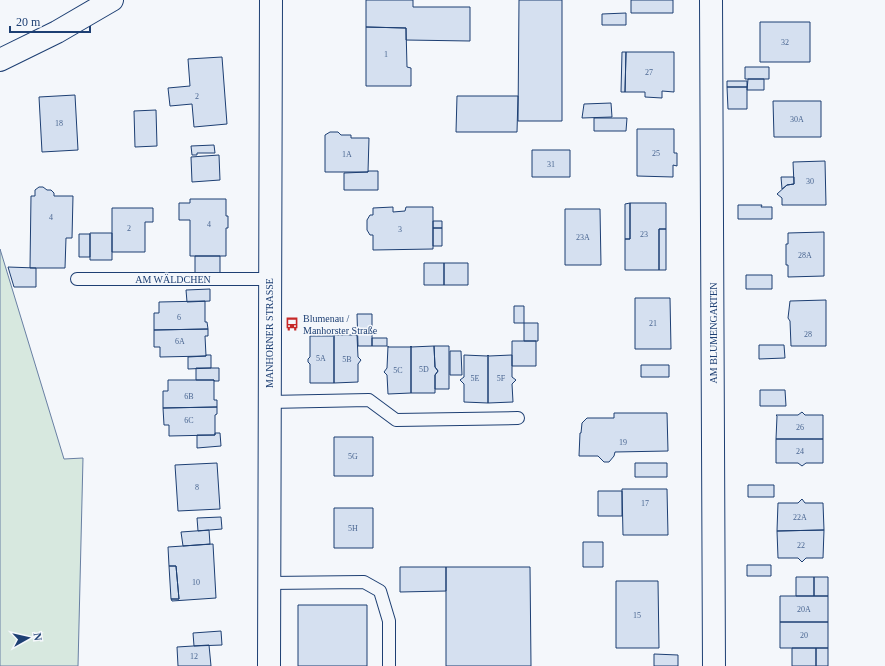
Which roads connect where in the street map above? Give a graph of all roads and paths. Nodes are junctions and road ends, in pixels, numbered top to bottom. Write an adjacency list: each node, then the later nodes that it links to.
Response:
1 (112, 0): 4 (street)
2 (271, 0): 6 (street, MANHORNER STRASSE)
3 (711, 0): 12 (street, AM BLUMENGARTEN)
4 (0, 60)
5 (77, 279): 6 (lane, AM WÄLDCHEN)
6 (269, 279): 7 (street, MANHORNER STRASSE)
7 (269, 402): 8 (lane); 9 (street, MANHORNER STRASSE)
8 (518, 418)
9 (269, 583): 10 (street, MANHORNER STRASSE); 11 (lane)
10 (269, 666)
11 (389, 666)
12 (714, 666)

